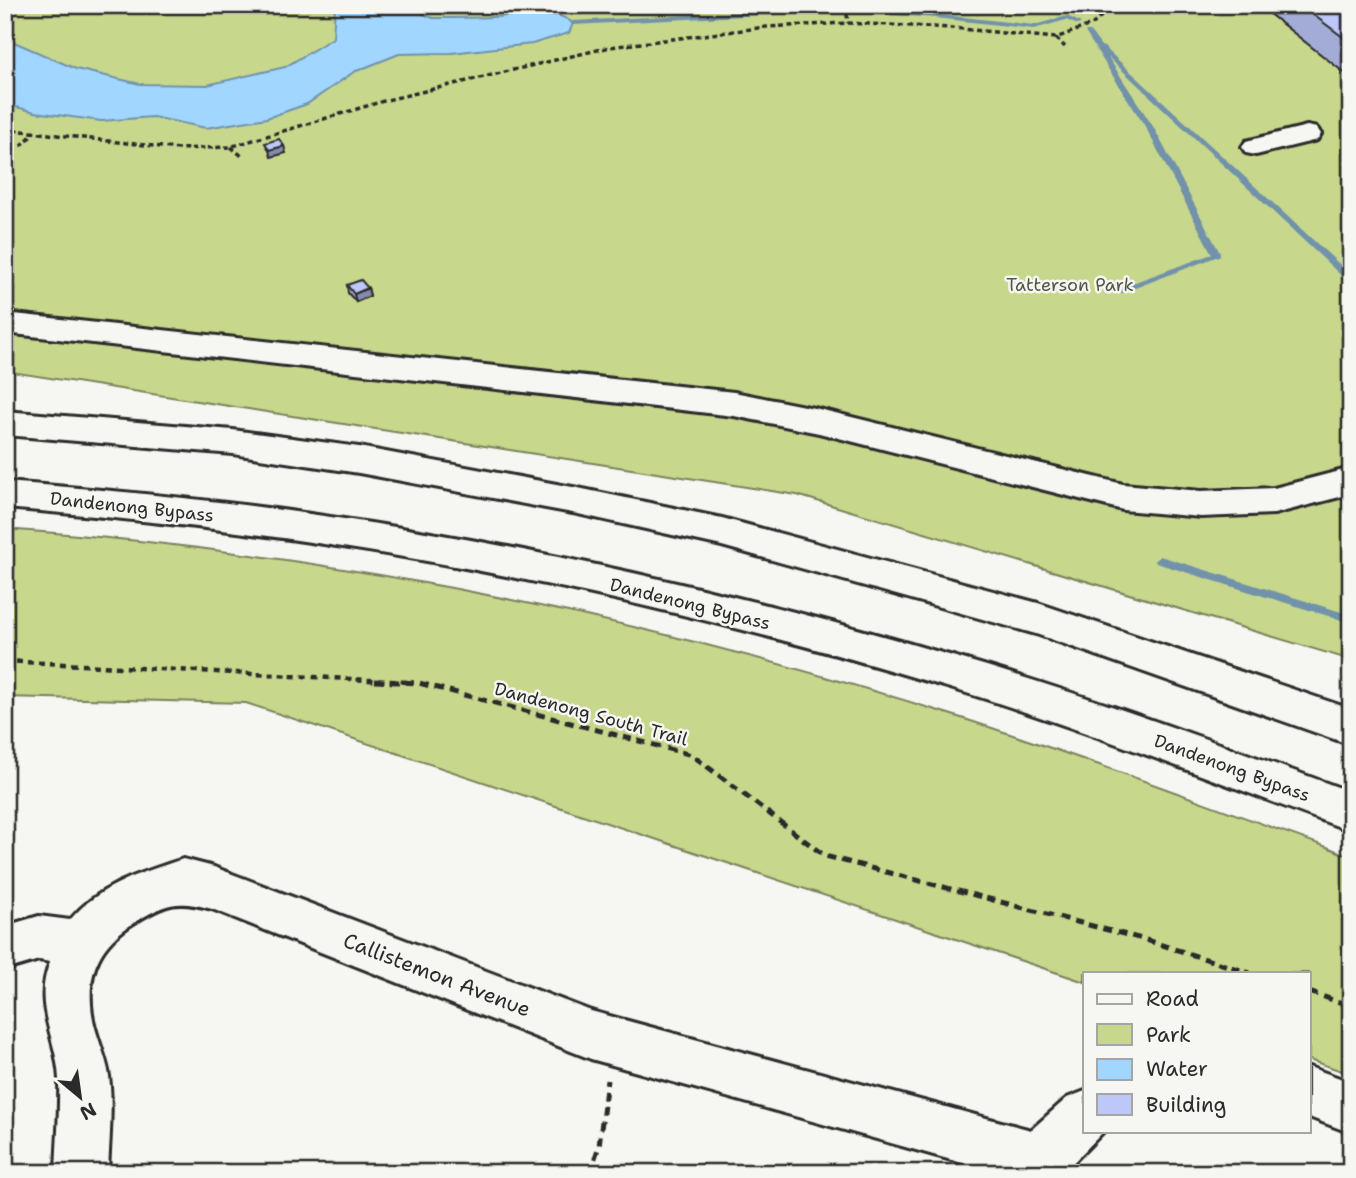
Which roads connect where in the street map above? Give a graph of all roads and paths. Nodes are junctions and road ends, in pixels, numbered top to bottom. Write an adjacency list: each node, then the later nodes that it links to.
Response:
1 (846, 5): 3 (path)
2 (1113, 5): 4 (path)
3 (848, 23): 4 (path); 6 (path)
4 (1056, 38): 5 (path)
5 (1065, 47)
6 (424, 91): 7 (path); 12 (path)
7 (427, 97)
8 (5, 129): 9 (path)
9 (34, 133): 11 (path); 12 (path)
10 (1307, 134): 13 (main road)
11 (21, 146)
12 (230, 147): 14 (path)
13 (1256, 147)
14 (242, 156)
15 (5, 323): 17 (main road)
16 (5, 423): 20 (main road)
17 (1351, 481)
18 (5, 495): 21 (main road, Dandenong Bypass)
19 (5, 661): 24 (path, Dandenong South Trail)
20 (1351, 727)
21 (1351, 812)
22 (80, 944): 23 (main road); 27 (main road, Callistemon Avenue); 32 (main road, Callistemon Avenue)
23 (5, 948)
24 (1247, 972)
25 (1310, 992): 26 (path)
26 (1351, 1006)
27 (612, 1041): 31 (main road, Callistemon Avenue); 35 (path)
28 (1310, 1092): 29 (main road)
29 (1351, 1108)
30 (1083, 1118): 31 (main road)
31 (1038, 1165)
32 (82, 1173)
33 (195, 1173): 34 (path)
34 (234, 1173)
35 (590, 1173)

